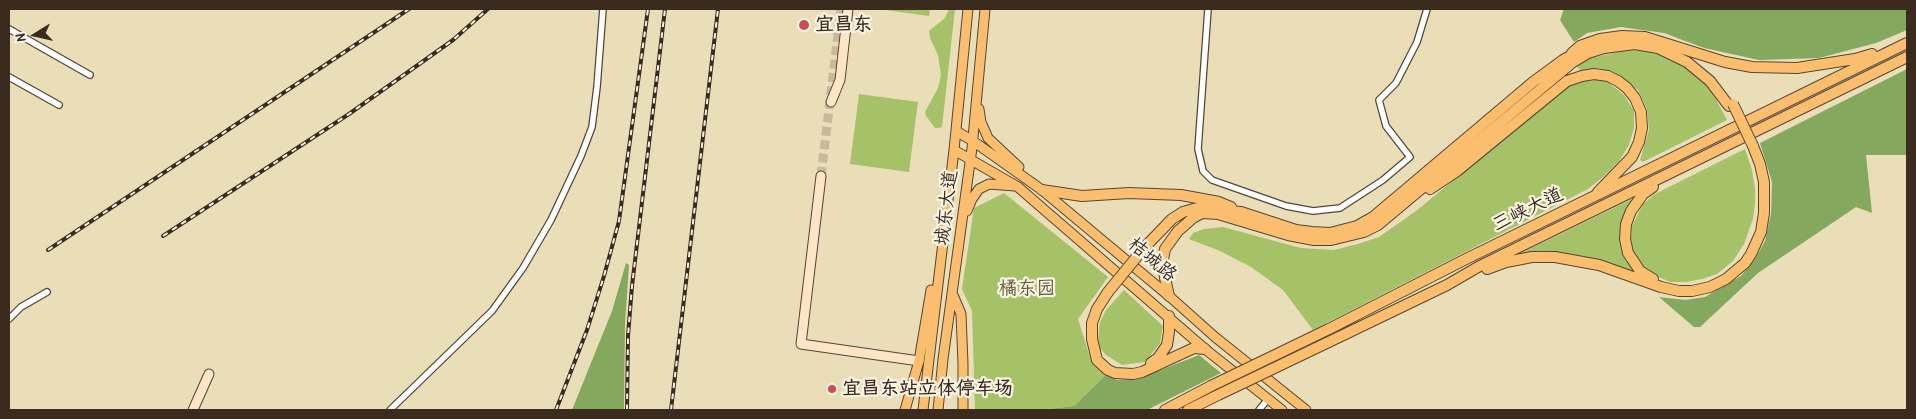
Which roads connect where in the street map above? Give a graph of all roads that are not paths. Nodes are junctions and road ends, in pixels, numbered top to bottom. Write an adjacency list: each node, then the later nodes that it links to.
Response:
1 (602, 9): 46 (street)
2 (848, 9): 15 (street)
3 (968, 9): 18 (main road, 城东大道)
4 (985, 9): 14 (main road, 城东大道)
5 (1208, 9): 6 (street)
6 (1427, 9)
7 (9, 29): 12 (street)
8 (1907, 43): 9 (highway, 三峡大道)
9 (1897, 47): 11 (highway); 28 (highway, 三峡大道)
10 (1907, 57): 23 (highway, 三峡大道)
11 (1564, 60): 17 (highway); 29 (highway)
12 (90, 75)
13 (9, 77): 16 (street)
14 (977, 98): 19 (main road, 城东大道); 26 (main road)
15 (831, 102)
16 (59, 105)
17 (1731, 105): 20 (highway, bridge); 32 (highway)
18 (956, 131): 19 (main road, 桔城路); 21 (main road, 城东大道)
19 (973, 141): 22 (main road, 城东大道); 26 (main road, 桔城路)
20 (1751, 147): 23 (highway); 34 (highway)
21 (954, 150): 22 (main road, 桔城路); 27 (main road, 城东大道)
22 (970, 158): 25 (main road, 桔城路); 31 (main road, 城东大道)
23 (1670, 174): 34 (highway, 三峡大道)
24 (821, 176): 42 (street)
25 (1018, 187): 31 (main road); 39 (main road, 桔城路)
26 (1042, 190): 29 (highway); 38 (main road, 桔城路)
27 (948, 191): 42 (main road); 48 (main road, 城东大道)
28 (1588, 200): 32 (highway); 51 (highway, 三峡大道, bridge)
29 (1241, 212): 33 (highway)
30 (1202, 213): 32 (highway); 33 (highway); 38 (highway)
31 (962, 223): 37 (main road, 城东大道)
32 (1378, 225)
33 (1145, 250): 36 (highway, bridge)
34 (1447, 285): 52 (highway, 三峡大道, bridge)
35 (46, 292): 40 (street)
36 (1109, 293): 39 (highway); 41 (highway)
37 (953, 295): 49 (main road, 城东大道); 50 (main road)
38 (1169, 296): 55 (main road, 桔城路)
39 (1169, 316): 41 (main road, 桔城路)
40 (9, 319)
41 (1205, 348): 44 (main road, 桔城路)
42 (919, 361): 47 (main road)
43 (209, 374): 45 (street)
44 (1268, 399): 53 (street); 54 (main road, 桔城路)
45 (193, 410)
46 (390, 410)
47 (906, 410)
48 (923, 410)
49 (938, 410)
50 (963, 410)
51 (1164, 410)
52 (1188, 410)
53 (1259, 410)
54 (1282, 410)
55 (1306, 410)

